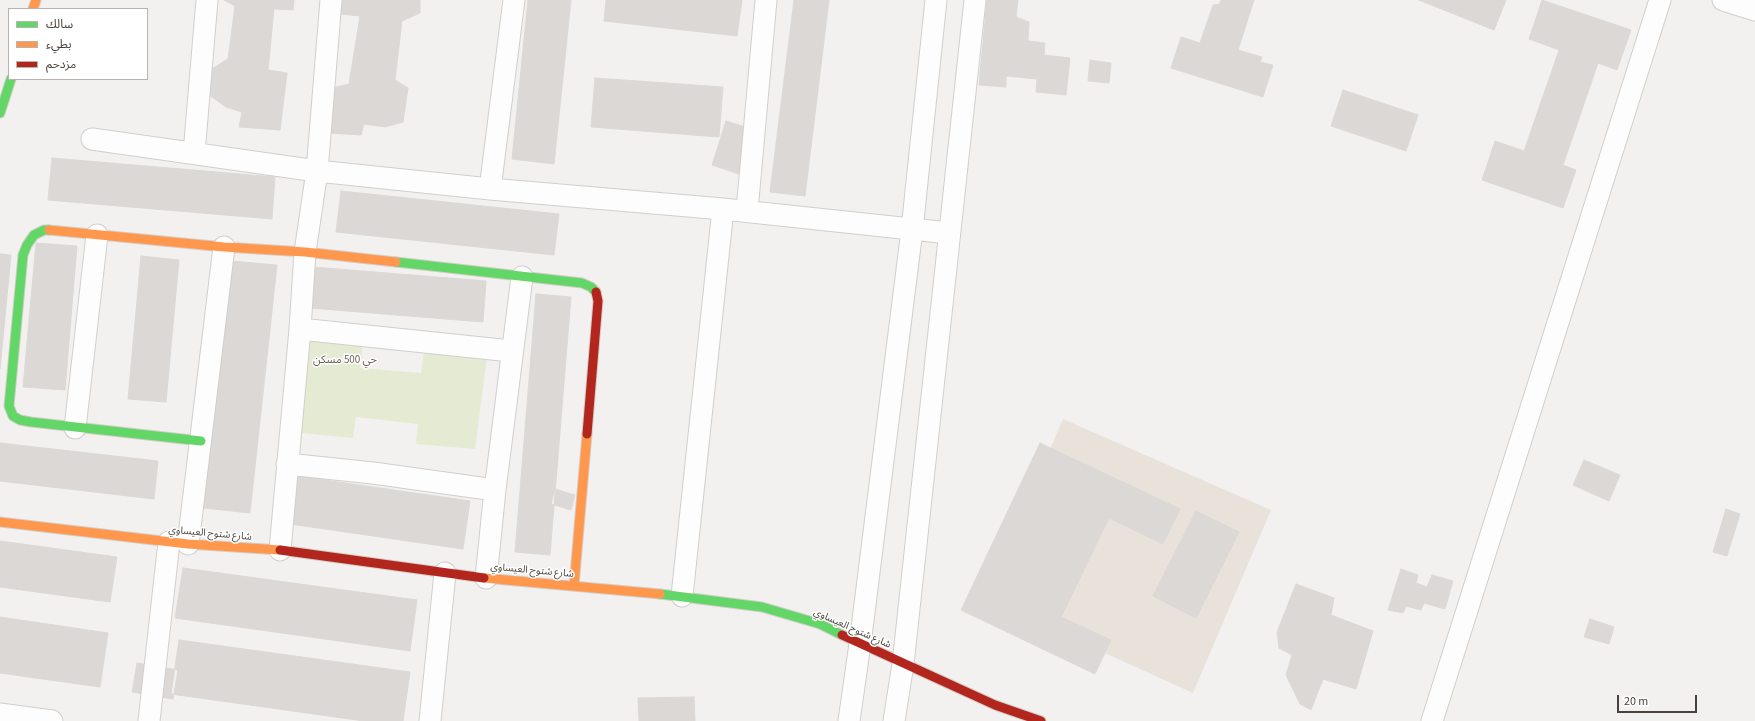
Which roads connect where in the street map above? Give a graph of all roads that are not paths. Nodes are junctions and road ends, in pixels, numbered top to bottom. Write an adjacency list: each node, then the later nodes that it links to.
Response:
1 (207, 0): 13 (street)
2 (332, 0): 14 (street)
3 (514, 0): 15 (street)
4 (766, 0): 17 (street)
5 (936, 0): 18 (street)
6 (975, 0): 19 (street)
7 (1660, 0): 46 (street)
8 (1724, 0): 9 (street)
9 (1755, 10)
10 (11, 80): 11 (street)
11 (0, 113)
12 (92, 139): 13 (street)
13 (194, 153): 14 (street)
14 (317, 171): 15 (street); 22 (street)
15 (490, 189): 16 (street)
16 (723, 209): 17 (street); 36 (street)
17 (747, 211): 18 (street)
18 (912, 230): 19 (street); 37 (street)
19 (949, 233): 38 (street)
20 (97, 235): 21 (street); 26 (street); 26 (street)
21 (224, 247): 22 (street); 27 (street)
22 (305, 252): 23 (street); 24 (street)
23 (522, 277): 25 (street); 35 (street)
24 (300, 329): 25 (street); 28 (street)
25 (511, 352): 29 (street)
26 (75, 428): 27 (street)
27 (201, 441): 31 (street)
28 (287, 464): 29 (street); 32 (street)
29 (494, 490): 34 (street)
30 (0, 522): 31 (street, شارع شتوح العيساوي)
31 (178, 543): 32 (street, شارع شتوح العيساوي); 41 (street)
32 (280, 550): 33 (street, شارع شتوح العيساوي)
33 (445, 573): 34 (street, شارع شتوح العيساوي); 42 (street)
34 (486, 578): 35 (street, شارع شتوح العيساوي)
35 (574, 586): 36 (street, شارع شتوح العيساوي)
36 (682, 596): 37 (street, شارع شتوح العيساوي)
37 (860, 644): 38 (street, شارع شتوح العيساوي); 43 (street)
38 (903, 664): 44 (street); 45 (street, شارع شتوح العيساوي)
39 (0, 714): 40 (street)
40 (52, 721)
41 (149, 721)
42 (430, 721)
43 (849, 721)
44 (894, 721)
45 (1040, 721)
46 (1432, 721)

